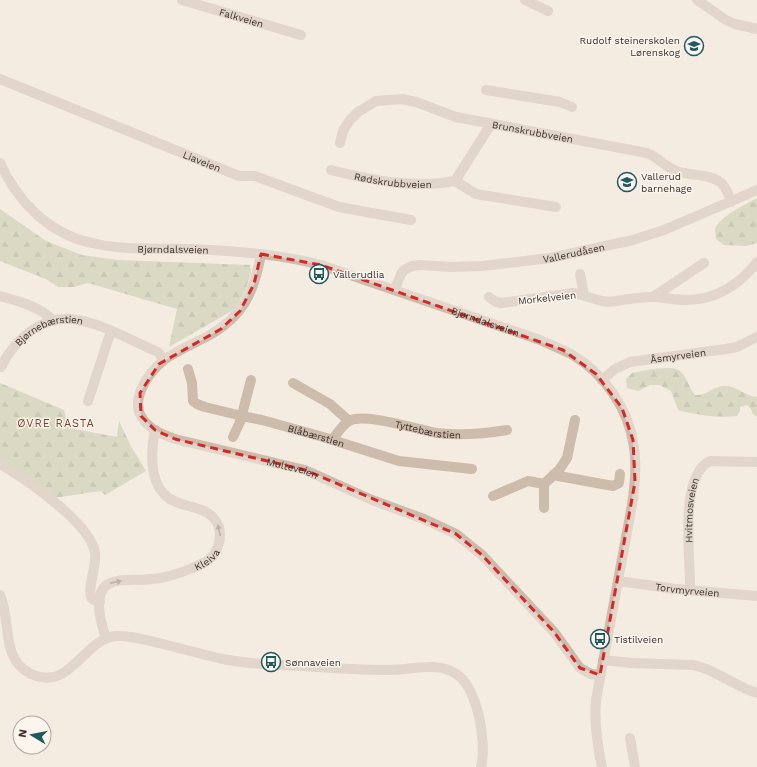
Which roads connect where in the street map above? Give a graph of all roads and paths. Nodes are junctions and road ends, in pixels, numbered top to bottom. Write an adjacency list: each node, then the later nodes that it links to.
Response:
1 (182, 0): 6 (street, Falkveien)
2 (697, 0): 5 (street)
3 (531, 1): 4 (street)
4 (548, 11)
5 (757, 29)
6 (301, 36)
7 (0, 79): 18 (street, Liaveien)
8 (486, 90): 9 (street)
9 (572, 107)
10 (491, 124): 11 (street, Brunskrubbveien); 14 (street); 16 (street, Brunskrubbveien)
11 (340, 143)
12 (0, 163): 19 (street, Bjørndalsveien)
13 (331, 170): 14 (street, Rødskrubbveien)
14 (455, 181): 17 (street)
15 (757, 190): 16 (street, Vallerudåsen)
16 (731, 202): 23 (street, Vallerudåsen)
17 (556, 207)
18 (411, 220)
19 (261, 254): 23 (street, Bjørndalsveien); 31 (street, Multeveien)
20 (757, 262): 27 (street, Morkelveien)
21 (704, 263): 27 (street, Morkelveien)
22 (580, 274): 24 (street)
23 (395, 290): 35 (street, Bjørndalsveien)
24 (584, 295): 26 (street, Morkelveien); 27 (street, Morkelveien)
25 (0, 296): 28 (street)
26 (489, 297)
27 (653, 297)
28 (54, 321): 29 (street, Bjørnebærstien); 32 (street, Bjørnebærstien)
29 (111, 331): 31 (street, Bjørnebærstien); 37 (street)
30 (757, 337): 35 (street, Åsmyrveien)
31 (164, 360): 41 (street, Multeveien)
32 (0, 367)
33 (188, 369): 38 (street, Blåbærstien)
34 (251, 380): 38 (street)
35 (602, 380): 53 (street, Bjørndalsveien)
36 (294, 383): 40 (street)
37 (88, 401)
38 (242, 416): 43 (street); 44 (street, Blåbærstien)
39 (575, 420): 49 (street)
40 (349, 421): 42 (street, Tyttebærstien); 44 (street)
41 (155, 430): 57 (street, Kleiva, one-way to 41); 61 (street, Multeveien)
42 (507, 430)
43 (233, 437)
44 (332, 440): 47 (street, Blåbærstien)
45 (757, 462): 54 (street, Hvitmosveien)
46 (0, 464): 57 (street)
47 (472, 469)
48 (620, 474): 49 (street)
49 (553, 475): 50 (street)
50 (544, 484): 51 (street); 52 (street)
51 (493, 496)
52 (544, 508)
53 (618, 581): 54 (street, Torvmyrveien); 60 (street, Bjørndalsveien)
54 (690, 590): 56 (street, Torvmyrveien)
55 (0, 595): 58 (street)
56 (757, 596)
57 (100, 602): 59 (street, Kleiva)
58 (2, 619): 59 (street)
59 (106, 639): 64 (street)
60 (603, 660): 61 (street, Bjørndalsveien); 62 (street)
61 (600, 675): 65 (street, Bjørndalsveien)
62 (757, 693)
63 (630, 738): 66 (street)
64 (481, 767)
65 (602, 767)
66 (635, 767)

